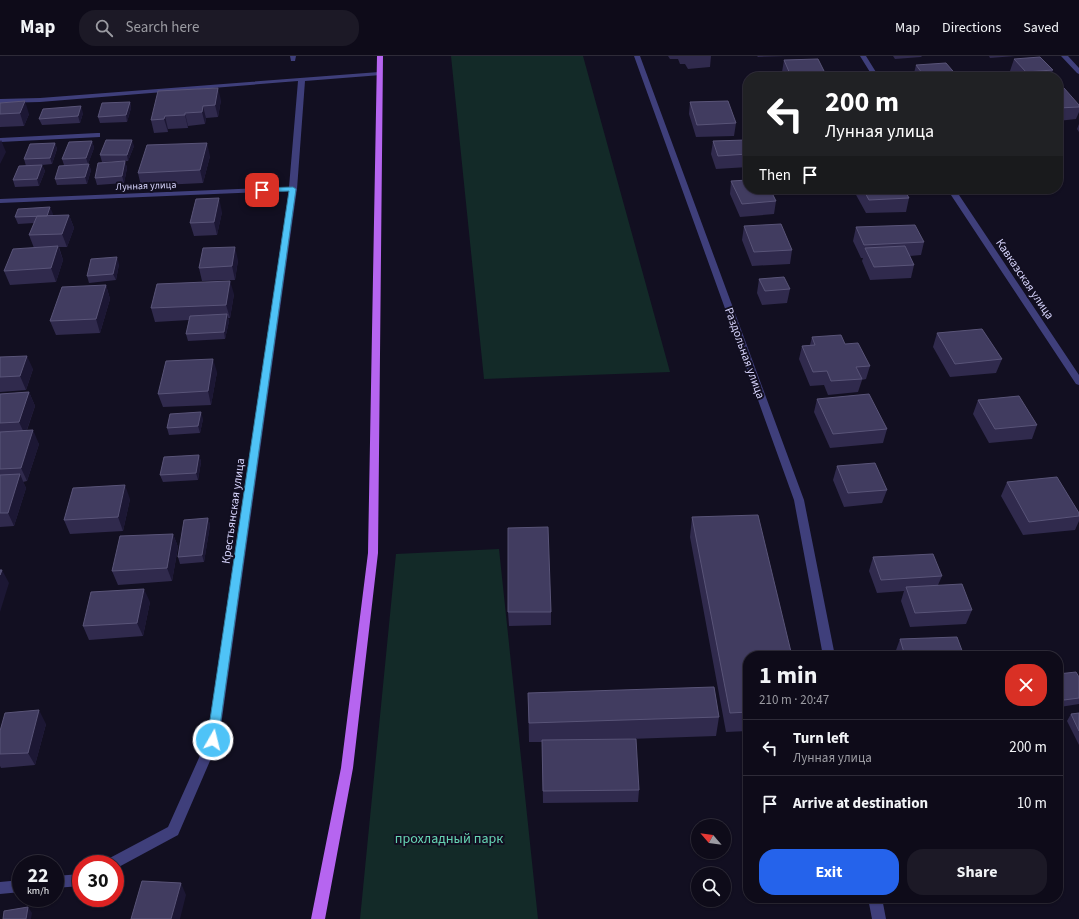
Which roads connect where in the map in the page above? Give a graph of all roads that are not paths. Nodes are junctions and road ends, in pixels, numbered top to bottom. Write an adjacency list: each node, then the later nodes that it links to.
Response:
1 (380, 56): 7 (main road)
2 (637, 56): 16 (street, Раздольная улица)
3 (862, 56): 5 (street)
4 (1064, 56): 6 (street)
5 (873, 72)
6 (1079, 72)
7 (379, 74): 8 (street); 21 (main road)
8 (302, 79): 9 (street); 12 (street, Крестьянская улица)
9 (0, 101)
10 (98, 136): 11 (street)
11 (0, 140)
12 (293, 189): 14 (street, Лунная улица); 17 (street, Крестьянская улица)
13 (954, 194): 15 (street, Кавказская улица)
14 (0, 201)
15 (1079, 382)
16 (828, 651)
17 (124, 857)
18 (12, 887): 19 (street)
19 (0, 888)
20 (876, 903): 22 (street)
21 (318, 919)
22 (879, 919)

